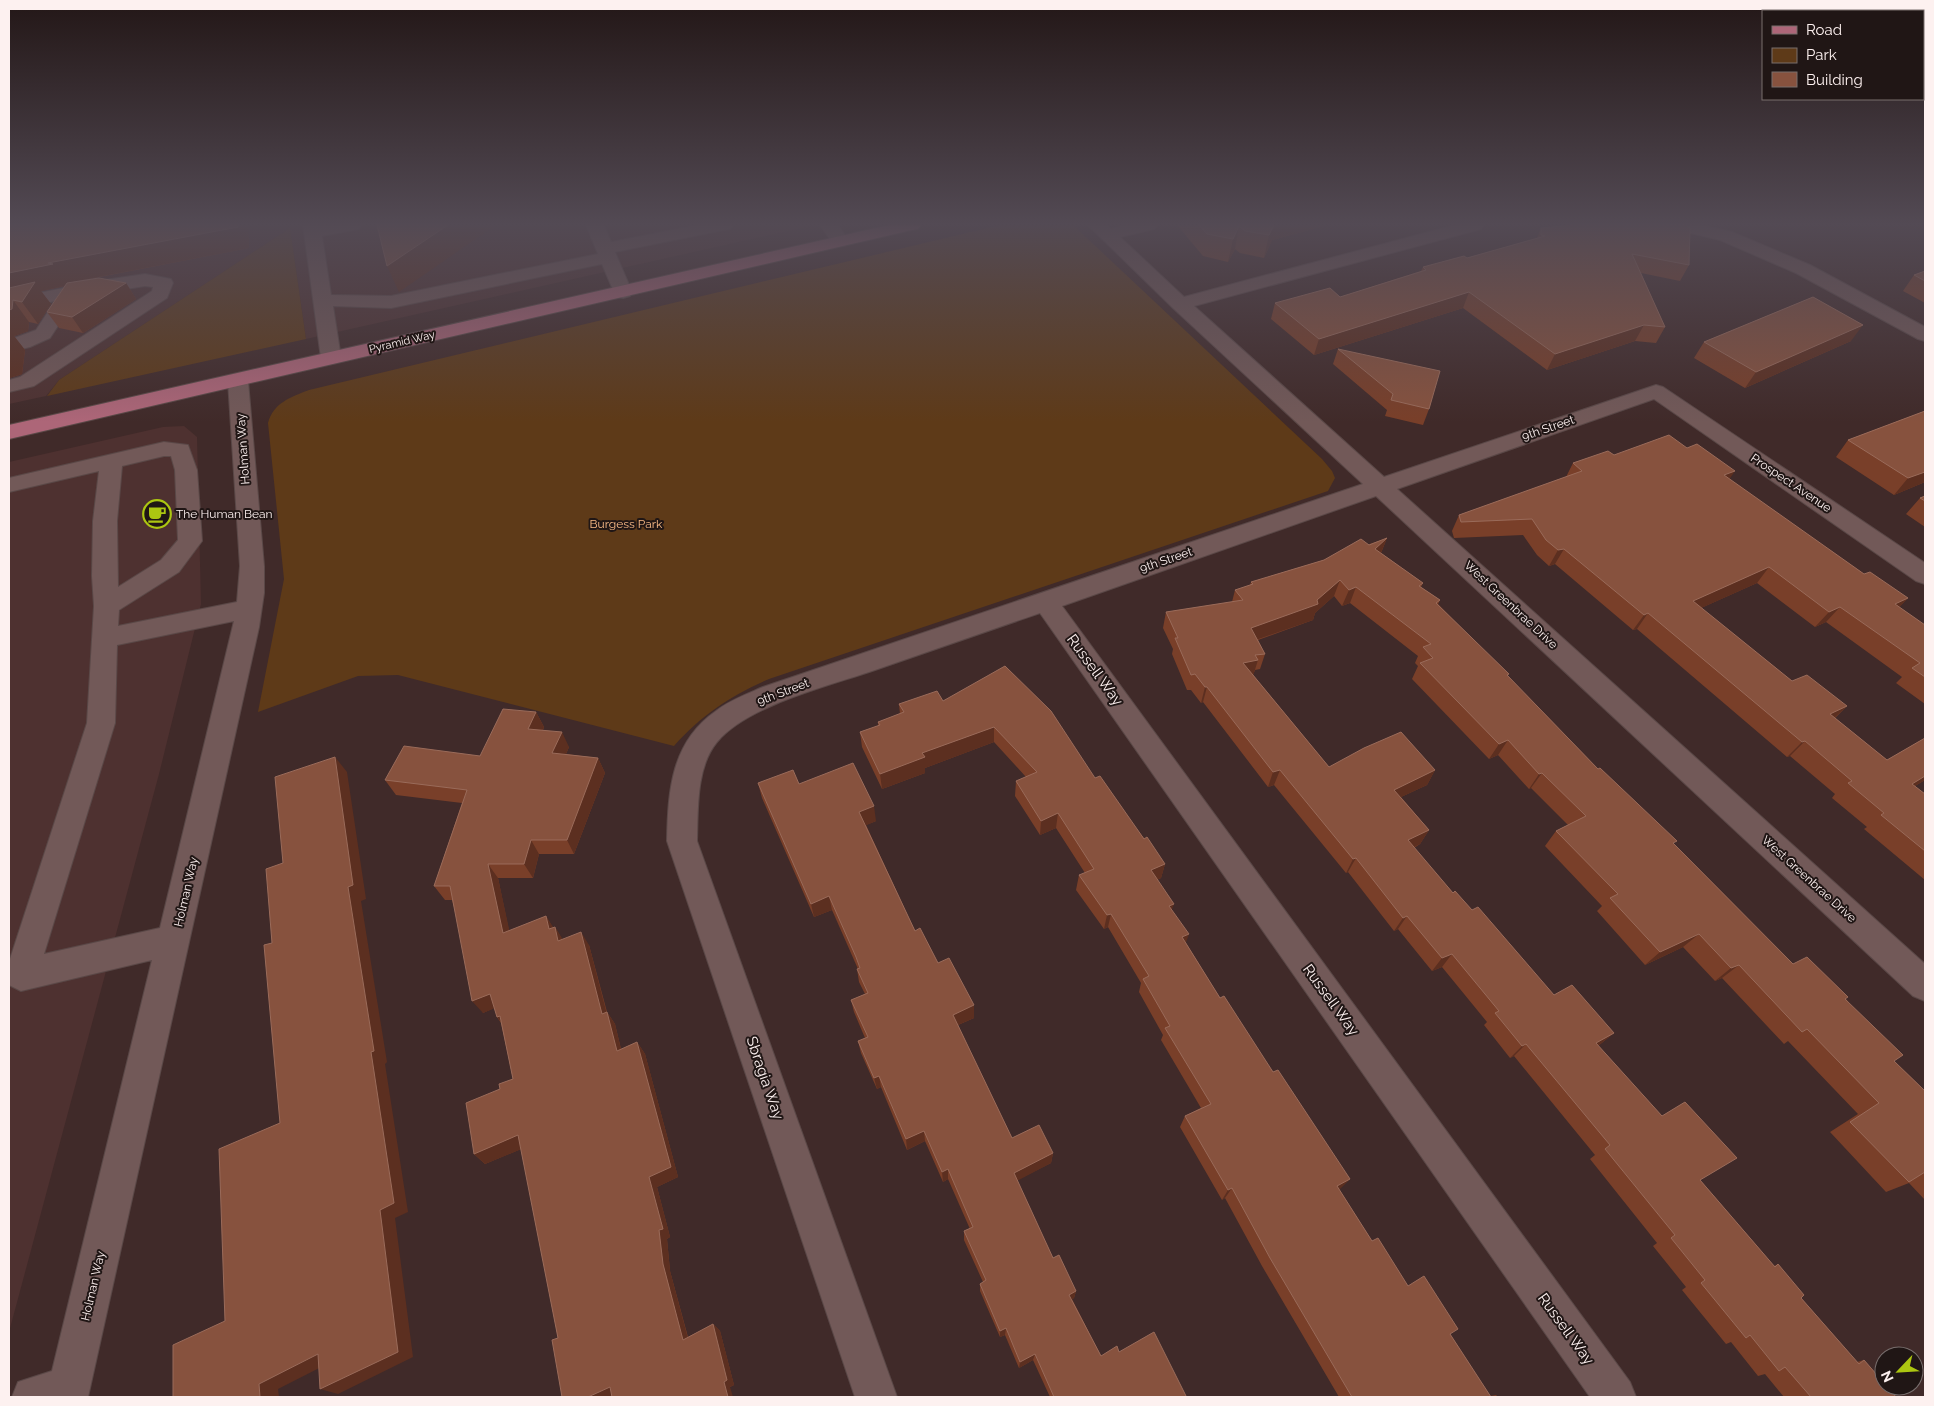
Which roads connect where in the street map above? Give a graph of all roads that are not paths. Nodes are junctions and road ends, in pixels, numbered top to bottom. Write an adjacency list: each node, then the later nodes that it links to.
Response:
1 (84, 291): 10 (street)
2 (161, 291): 18 (street)
3 (322, 291): 11 (street)
4 (441, 291): 11 (street)
5 (629, 291): 9 (main road, Pyramid Way)
6 (1166, 291): 12 (street, West Greenbrae Drive)
7 (1230, 291): 12 (street)
8 (1844, 291): 14 (street)
9 (623, 292): 16 (main road, Pyramid Way)
10 (70, 293): 13 (street); 15 (street)
11 (323, 300): 16 (street)
12 (1180, 304): 23 (street, West Greenbrae Drive)
13 (9, 305)
14 (1925, 335)
15 (9, 346)
16 (331, 358): 17 (main road, Pyramid Way)
17 (238, 380): 20 (main road, Pyramid Way); 27 (street, Holman Way)
18 (9, 386)
19 (1656, 391): 23 (street, 9th Street); 24 (street, Prospect Avenue)
20 (9, 432)
21 (111, 461): 22 (street); 26 (street); 26 (street)
22 (9, 485)
23 (1381, 486): 25 (street, 9th Street); 31 (street, West Greenbrae Drive)
24 (1925, 574)
25 (1046, 602): 29 (street, 9th Street); 34 (street, Russell Way)
26 (107, 606): 28 (street)
27 (248, 609): 28 (street); 30 (street, Holman Way)
28 (104, 638): 30 (street)
29 (693, 756): 33 (street, Sbragia Way)
30 (174, 940): 32 (street, Holman Way)
31 (1925, 985)
32 (56, 1394)
33 (876, 1397)
34 (1616, 1397)

